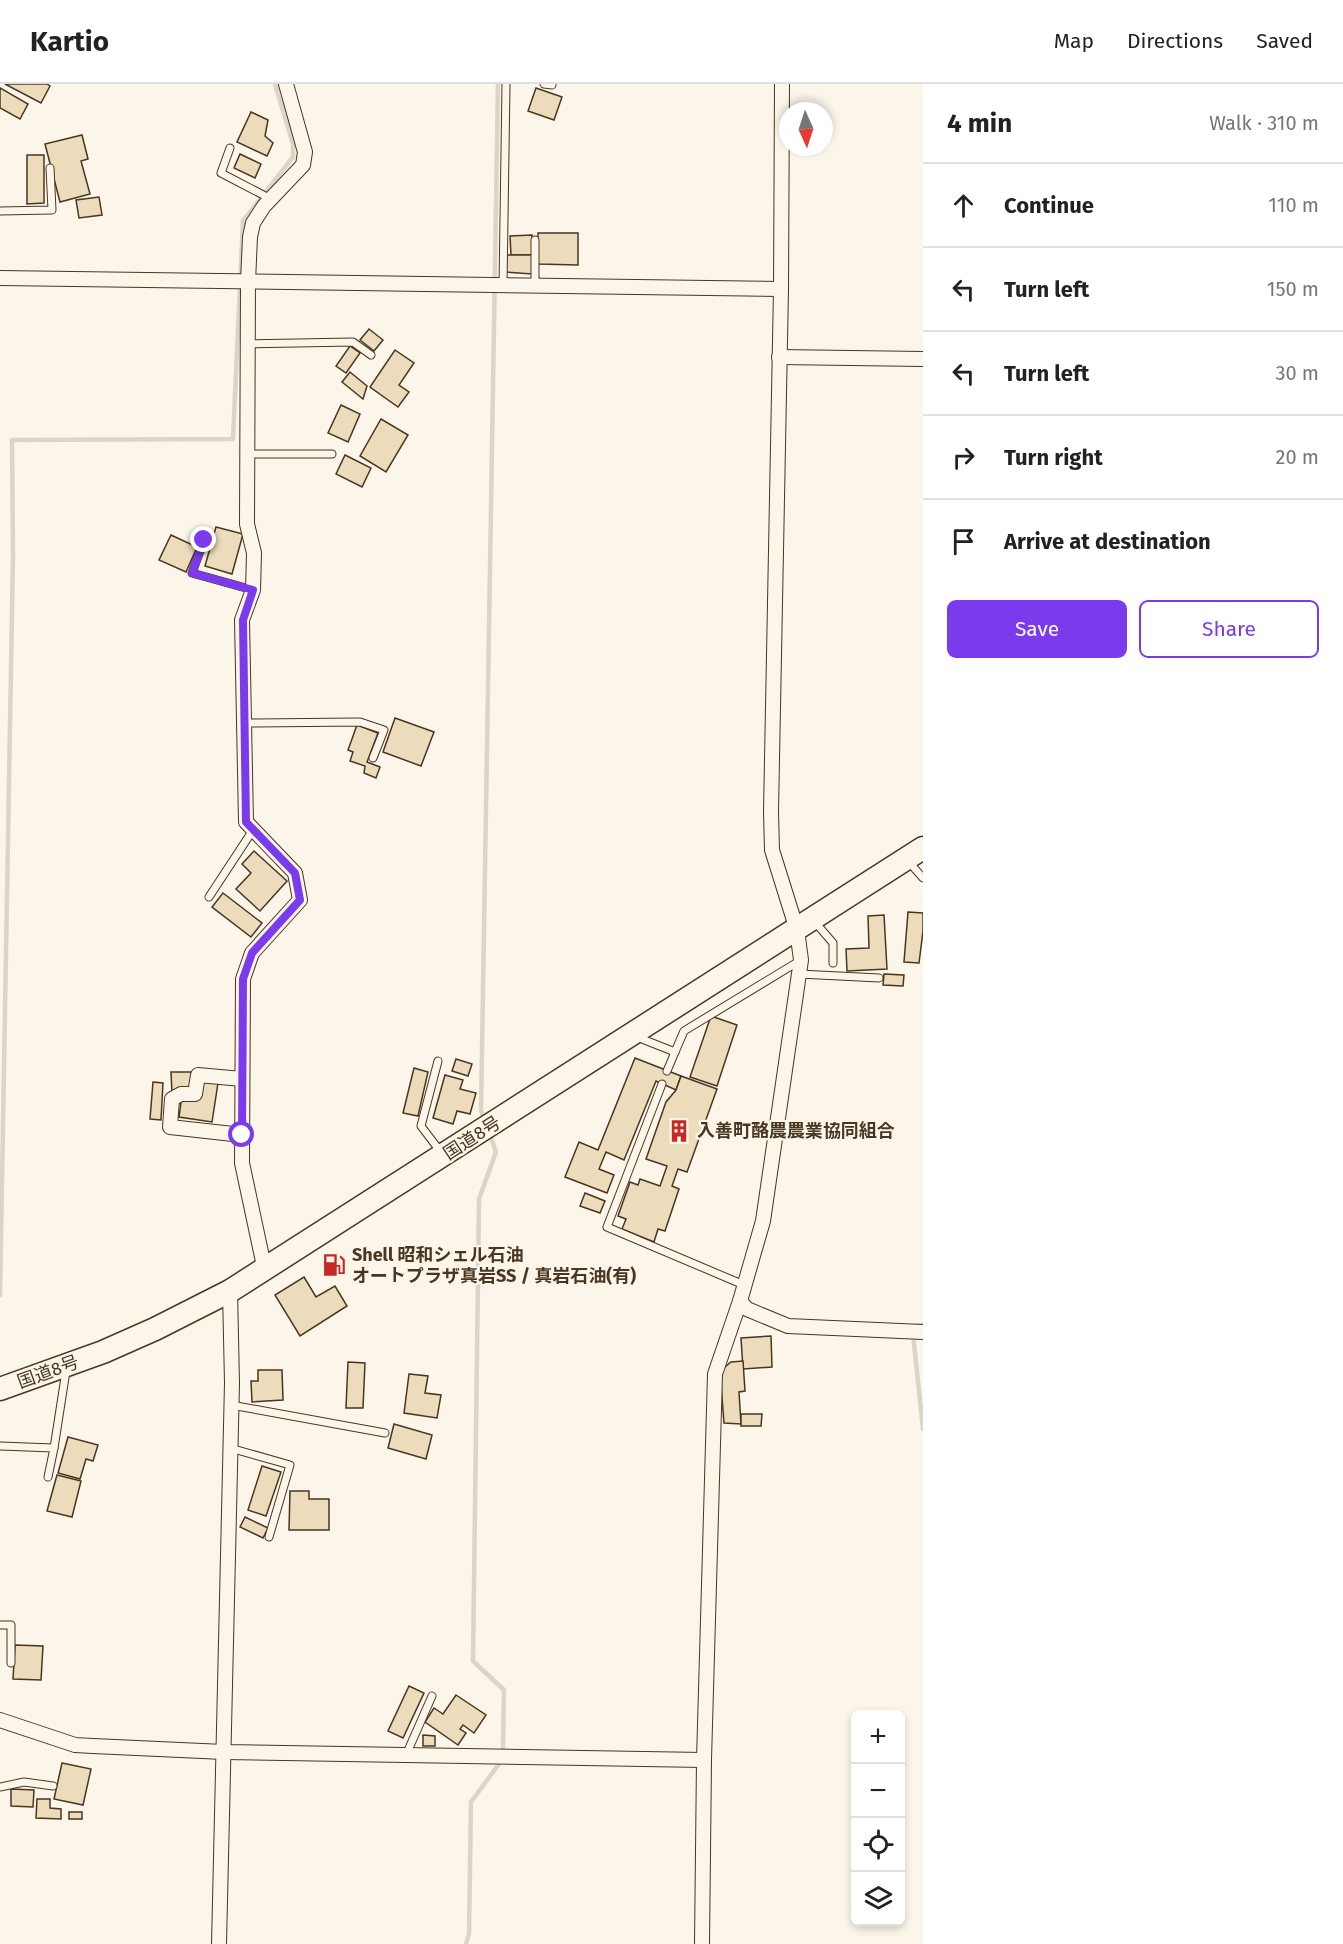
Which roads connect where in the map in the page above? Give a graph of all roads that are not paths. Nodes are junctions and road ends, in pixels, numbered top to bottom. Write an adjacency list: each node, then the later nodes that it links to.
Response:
1 (286, 84): 8 (street)
2 (506, 84): 13 (lane)
3 (544, 84): 5 (lane)
4 (782, 84): 15 (street)
5 (552, 85)
6 (230, 148): 8 (lane)
7 (50, 168): 9 (lane)
8 (271, 199): 12 (street)
9 (0, 211)
10 (534, 240): 14 (lane)
11 (0, 278): 12 (street)
12 (248, 282): 13 (street); 16 (street)
13 (503, 286): 14 (street)
14 (535, 286): 15 (street)
15 (781, 289): 18 (street)
16 (247, 344): 17 (lane); 20 (street)
17 (371, 355)
18 (778, 357): 19 (street); 30 (street)
19 (923, 359)
20 (247, 454): 21 (lane); 23 (street)
21 (332, 454)
22 (204, 540): 23 (lane)
23 (253, 590): 24 (street)
24 (244, 723): 25 (lane); 26 (street)
25 (373, 758)
26 (253, 830): 29 (lane); 38 (street)
27 (915, 853): 28 (lane); 30 (highway, 国道8号)
28 (923, 878)
29 (208, 897)
30 (805, 925): 31 (lane); 32 (street); 34 (highway, 国道8号)
31 (833, 963)
32 (800, 967): 33 (lane); 35 (lane); 43 (street)
33 (879, 978)
34 (632, 1035): 35 (lane); 41 (highway, 国道8号)
35 (675, 1052): 37 (lane)
36 (438, 1061): 41 (lane)
37 (668, 1071)
38 (242, 1079): 40 (street); 40 (street)
39 (662, 1084): 43 (lane)
40 (242, 1135): 42 (street)
41 (444, 1155): 42 (highway, 国道8号)
42 (265, 1270): 44 (highway, 国道8号)
43 (744, 1286): 45 (street)
44 (230, 1292): 47 (highway, 国道8号); 49 (street)
45 (740, 1301): 46 (street); 62 (street)
46 (923, 1332)
47 (67, 1365): 48 (highway, 国道8号); 52 (lane)
48 (0, 1389)
49 (231, 1405): 50 (lane); 53 (street)
50 (385, 1433)
51 (0, 1446): 52 (lane)
52 (54, 1448): 54 (lane)
53 (230, 1448): 55 (lane); 60 (street)
54 (48, 1477)
55 (269, 1537)
56 (0, 1625): 57 (lane)
57 (11, 1663)
58 (432, 1696): 61 (lane)
59 (0, 1720): 60 (street)
60 (224, 1752): 61 (street); 65 (street)
61 (406, 1755): 62 (street)
62 (704, 1760): 66 (street)
63 (52, 1786): 64 (lane)
64 (0, 1787)
65 (219, 1944)
66 (702, 1944)

